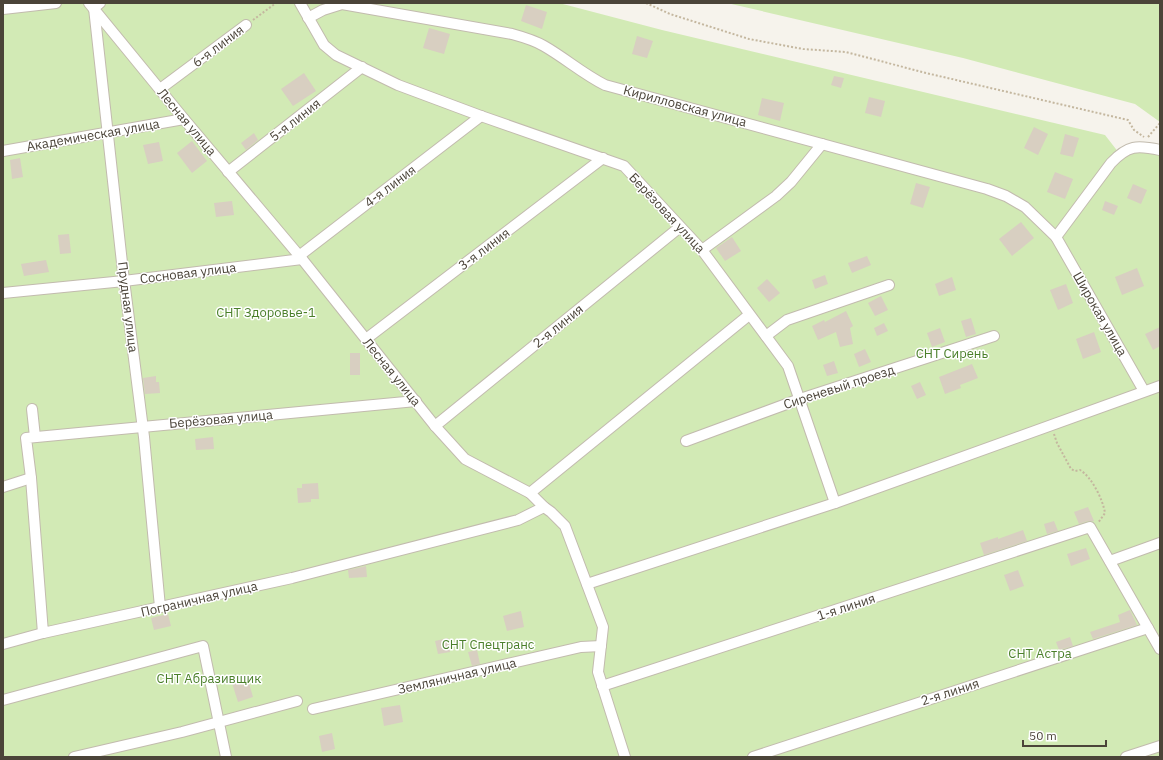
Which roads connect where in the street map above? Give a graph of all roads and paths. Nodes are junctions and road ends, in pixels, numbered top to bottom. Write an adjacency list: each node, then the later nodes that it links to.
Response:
1 (56, 3): 6 (street)
2 (276, 3): 8 (path, 6-я линия)
3 (300, 3): 7 (street, Берёзовая улица)
4 (646, 3): 13 (path)
5 (95, 5): 10 (street, Лесная улица); 14 (street, Прудная улица)
6 (3, 9)
7 (308, 18): 9 (street, Берёзовая улица); 15 (street, Кирилловская улица)
8 (246, 25): 10 (street, 6-я линия)
9 (362, 67): 11 (street, Берёзовая улица); 19 (street, 5-я линия)
10 (160, 89): 12 (street, Лесная улица)
11 (481, 116): 18 (street, Берёзовая улица); 23 (street, 4-я линия)
12 (184, 119): 14 (street, Академическая улица); 19 (street, Лесная улица)
13 (1160, 123)
14 (107, 132): 17 (street, Академическая улица); 24 (street, Прудная улица)
15 (822, 144): 21 (street, Кирилловская улица); 22 (street)
16 (1160, 150): 21 (street)
17 (3, 151)
18 (603, 158): 20 (street, Берёзовая улица); 30 (street, 3-я линия)
19 (228, 172): 23 (street, Лесная улица)
20 (680, 227): 22 (street, Берёзовая улица); 38 (street, 2-я линия)
21 (1056, 237): 32 (street, Широкая улица)
22 (702, 250): 27 (street, Берёзовая улица)
23 (300, 257): 24 (street, Сосновая улица); 30 (street, Лесная улица)
24 (124, 281): 26 (street, Сосновая улица); 37 (street, Прудная улица)
25 (889, 285): 28 (street)
26 (3, 293)
27 (749, 315): 28 (street, Берёзовая улица); 43 (street)
28 (766, 336): 33 (street, Берёзовая улица)
29 (994, 336): 33 (street, Сиреневый проезд)
30 (366, 339): 34 (street, Лесная улица)
31 (1160, 386): 32 (street)
32 (1144, 391): 36 (street)
33 (800, 399): 40 (street, Сиреневый проезд); 44 (street, Берёзовая улица)
34 (416, 402): 37 (street, Берёзовая улица); 38 (street, Лесная улица)
35 (32, 409): 39 (street)
36 (1052, 424): 44 (street); 46 (path)
37 (142, 426): 39 (street, Берёзовая улица); 50 (street, Прудная улица)
38 (435, 426): 43 (street, Лесная улица)
39 (30, 437): 41 (street)
40 (686, 441)
41 (31, 478): 42 (street); 52 (street)
42 (3, 486)
43 (530, 493): 45 (street, Лесная улица)
44 (835, 503): 49 (street)
45 (544, 507): 49 (street, Лесная улица); 50 (street, Пограничная улица)
46 (1091, 528): 48 (street); 56 (street, 1-я линия)
47 (1160, 543): 48 (street)
48 (1110, 561): 51 (street)
49 (587, 584): 54 (street, Лесная улица)
50 (160, 607): 52 (street, Пограничная улица)
51 (1148, 628): 55 (street); 65 (street, 2-я линия)
52 (43, 633): 53 (street, Пограничная улица)
53 (3, 644)
54 (601, 646): 56 (street, Лесная улица); 59 (street, Земляничная улица)
55 (1160, 649)
56 (602, 686): 64 (street, Лесная улица)
57 (3, 700): 60 (street)
58 (297, 701): 60 (street)
59 (313, 709)
60 (218, 722): 62 (street); 63 (street)
61 (1160, 746): 66 (street)
62 (74, 757)
63 (226, 757)
64 (625, 757)
65 (752, 757)
66 (1126, 757)

